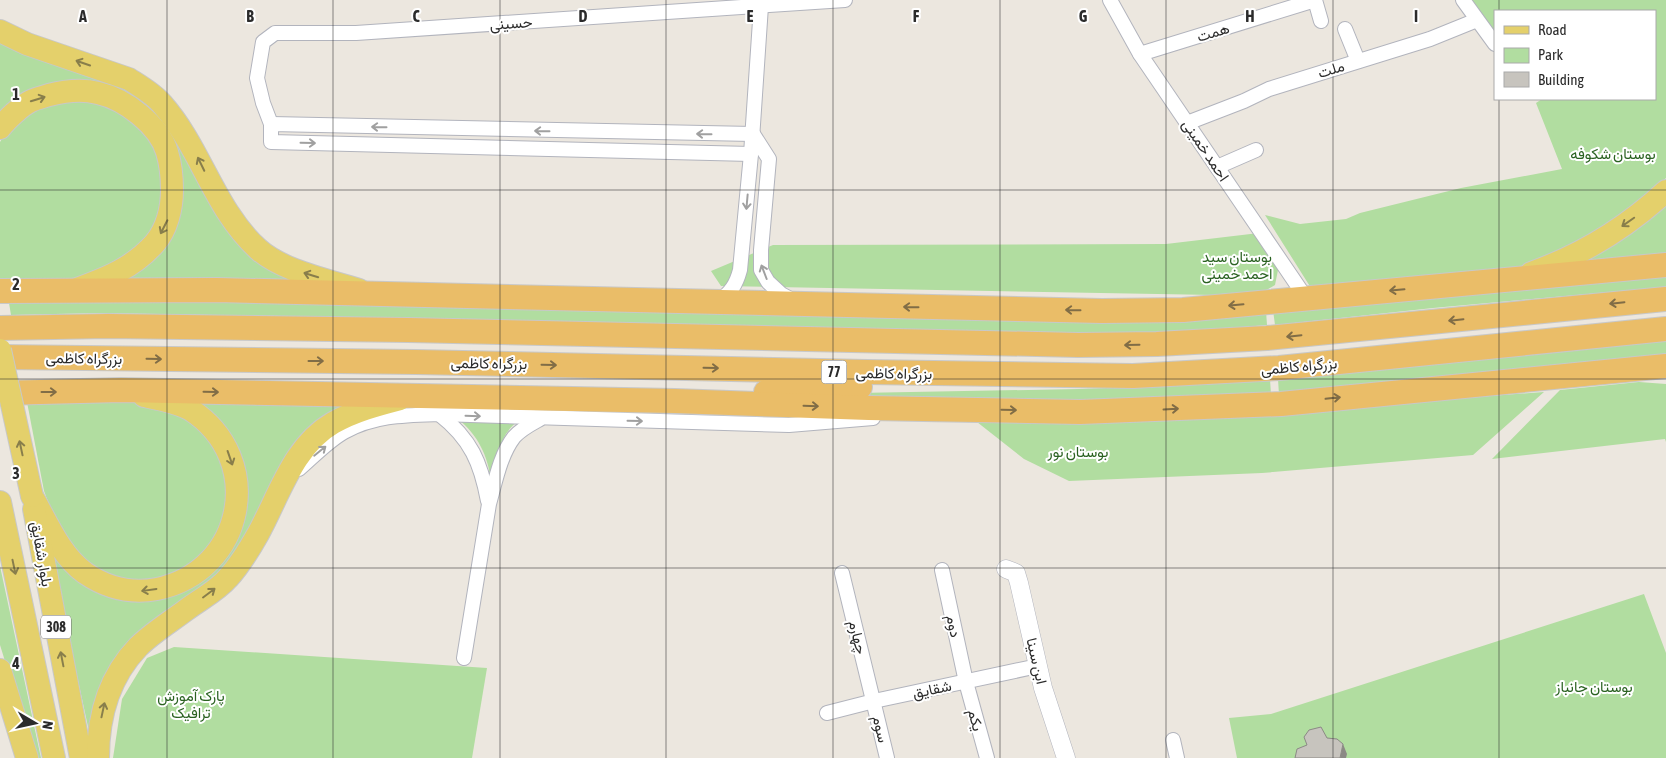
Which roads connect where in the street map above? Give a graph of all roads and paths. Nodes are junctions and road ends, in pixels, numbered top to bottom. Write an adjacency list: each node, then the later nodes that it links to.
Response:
1 (845, 0): 5 (street, حسینی)
2 (1110, 0): 11 (street, احمد خمینی)
3 (1315, 0): 7 (street); 11 (street, همت)
4 (1463, 0): 6 (street)
5 (762, 6): 14 (street, حسینی); 16 (street)
6 (1477, 20): 10 (street); 12 (street, ملت)
7 (1321, 21)
8 (1345, 29): 12 (street)
9 (0, 31): 25 (main road, one-way to 9)
10 (1494, 43)
11 (1140, 54): 13 (street, احمد خمینی)
12 (1358, 61): 13 (street, ملت)
13 (1187, 123): 19 (street, احمد خمینی)
14 (271, 124): 16 (street, one-way to 14); 18 (street, حسینی, one-way to 18)
15 (0, 128): 23 (main road, one-way to 23)
16 (753, 134): 18 (street); 29 (street, one-way to 16)
17 (1256, 150): 19 (street)
18 (751, 154): 28 (street, one-way to 28)
19 (1217, 167): 26 (street, احمد خمینی)
20 (1666, 191): 22 (main road, one-way to 22)
21 (1666, 265): 22 (highway)
22 (1516, 279): 26 (highway, one-way to 26)
23 (74, 290): 24 (highway); 25 (highway)
24 (0, 291)
25 (374, 295): 28 (highway)
26 (1306, 298): 29 (highway, one-way to 29)
27 (1666, 299): 30 (highway, بزرگراه کاظمی / 77, one-way to 30)
28 (718, 302): 29 (highway)
29 (799, 304)
30 (0, 328)
31 (1666, 329): 36 (highway, بزرگراه کاظمی / 77)
32 (0, 350): 46 (main road, بلوار شقایق / 308, one-way to 32, bridge)
33 (0, 358): 36 (highway, بزرگراه کاظمی / 77, one-way to 36)
34 (1666, 366): 35 (highway)
35 (1621, 371): 37 (main road); 42 (highway, one-way to 35)
36 (973, 374): 41 (highway)
37 (1666, 375)
38 (121, 390): 39 (highway, one-way to 38); 40 (highway, one-way to 40); 46 (main road, one-way to 46)
39 (0, 393)
40 (409, 396): 41 (highway); 45 (main road)
41 (675, 401): 42 (highway, one-way to 42)
42 (978, 410): 44 (street, one-way to 42)
43 (439, 414): 44 (street, one-way to 44); 45 (street, one-way to 43); 48 (street)
44 (542, 418): 48 (street)
45 (283, 483): 62 (main road, one-way to 45)
46 (32, 496): 61 (main road, بلوار شقایق / 308, one-way to 46)
47 (0, 502): 60 (main road, بلوار شقایق / 308, one-way to 60)
48 (488, 504): 52 (street)
49 (1006, 569): 53 (street, ابن سینا)
50 (942, 570): 55 (street, دوم)
51 (842, 573): 56 (street, چهارم)
52 (464, 658)
53 (1038, 666): 55 (street, شقایق); 65 (street, ابن سینا)
54 (0, 671): 59 (main road)
55 (966, 682): 56 (street, شقایق); 64 (street, یکم)
56 (874, 701): 57 (street, شقایق); 63 (street, سوم)
57 (827, 713)
58 (1173, 740): 66 (street)
59 (27, 758)
60 (54, 758)
61 (81, 758)
62 (98, 758)
63 (888, 758)
64 (987, 758)
65 (1066, 758)
66 (1177, 758)

